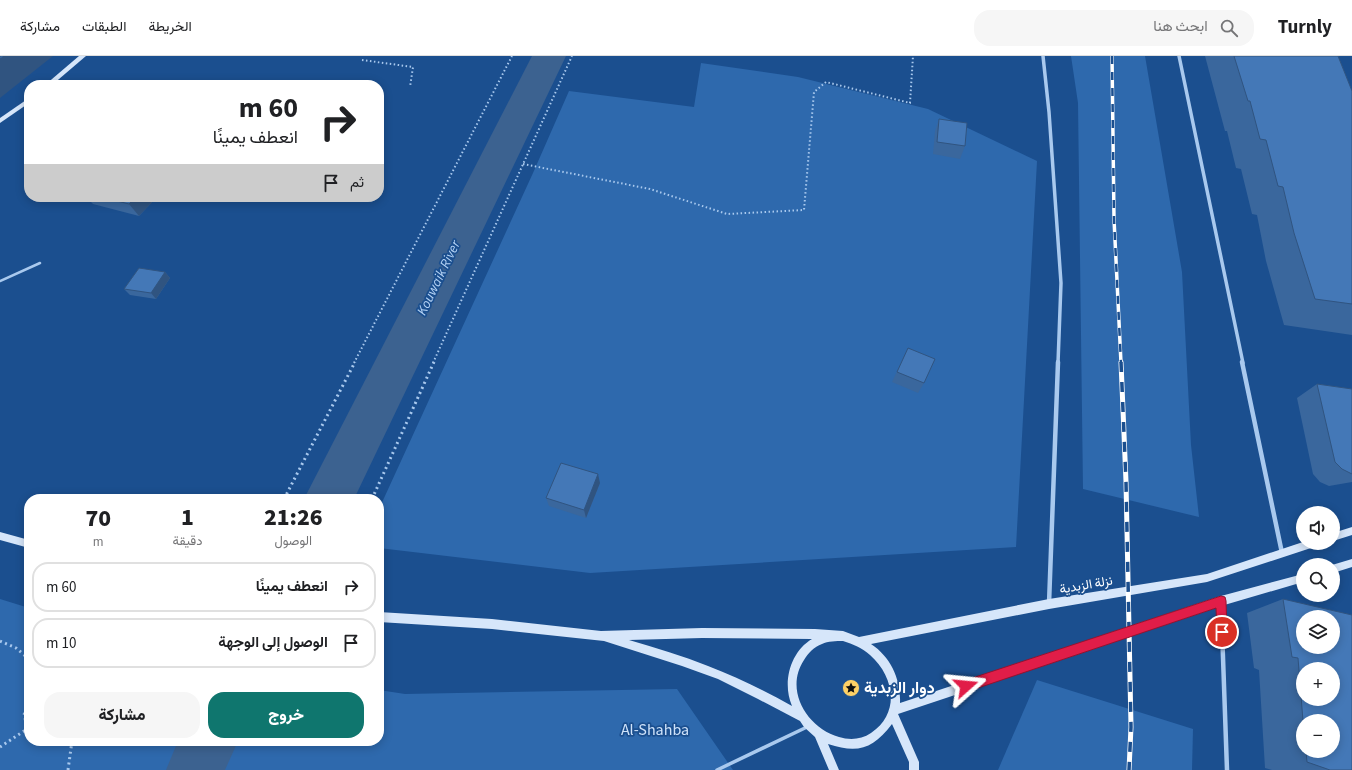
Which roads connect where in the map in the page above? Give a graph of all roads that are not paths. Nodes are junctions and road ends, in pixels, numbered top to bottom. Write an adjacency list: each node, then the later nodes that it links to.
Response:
1 (83, 56): 4 (main road)
2 (1043, 56): 19 (street)
3 (1179, 56): 14 (street)
4 (54, 80)
5 (24, 104): 6 (main road)
6 (0, 121)
7 (40, 263): 8 (lane)
8 (0, 281)
9 (1352, 531): 10 (main road)
10 (1340, 535)
11 (0, 536): 12 (main road)
12 (24, 543)
13 (1296, 549): 14 (main road, نزلة الزبدية)
14 (1282, 553): 19 (main road, نزلة الزبدية)
15 (1352, 563): 16 (main road)
16 (1340, 567)
17 (1296, 580): 18 (main road)
18 (1221, 601): 24 (main road); 31 (street)
19 (1049, 604): 23 (main road, نزلة الزبدية)
20 (384, 617): 21 (main road)
21 (601, 636): 22 (main road); 25 (main road)
22 (843, 636): 23 (main road); 25 (main road)
23 (860, 641): 24 (main road)
24 (893, 712): 27 (main road); 30 (main road)
25 (801, 717): 26 (main road)
26 (809, 726): 27 (main road); 28 (lane)
27 (819, 735): 29 (main road)
28 (717, 770)
29 (834, 770)
30 (914, 770)
31 (1227, 770)

